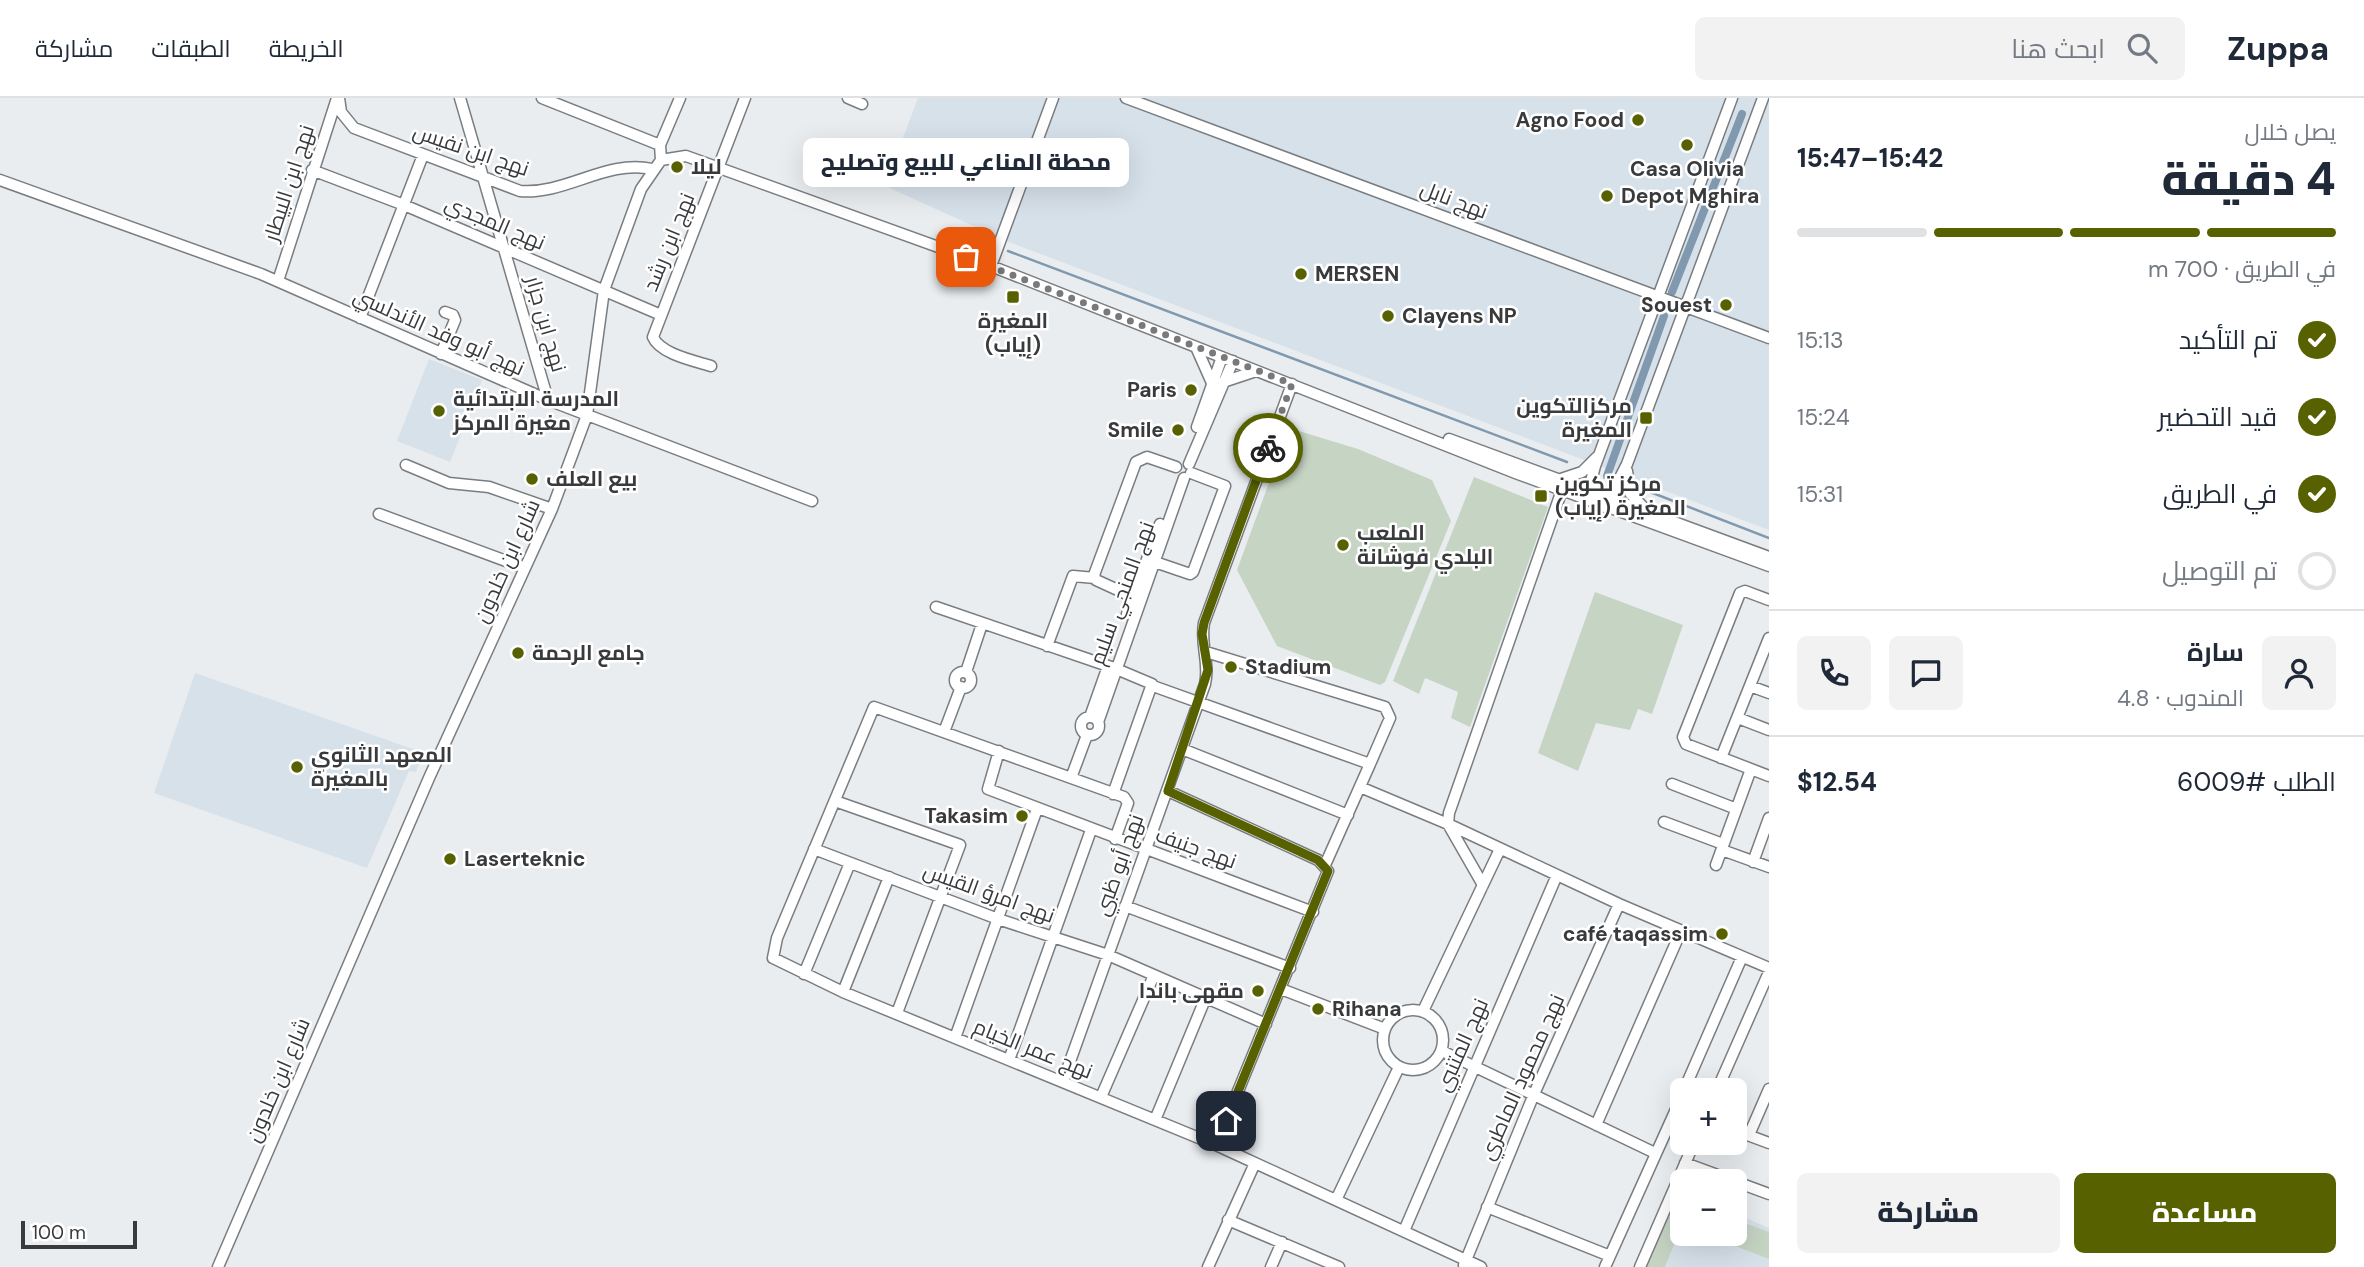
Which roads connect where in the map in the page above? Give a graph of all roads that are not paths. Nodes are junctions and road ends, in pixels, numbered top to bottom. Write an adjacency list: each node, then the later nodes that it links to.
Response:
1 (338, 98): 13 (street, نهج ابن نفيس); 17 (street, نهج ابن البيطار)
2 (460, 98): 18 (street, نهج ابن جزار)
3 (542, 98): 12 (street)
4 (680, 98): 12 (street)
5 (745, 98): 16 (street, نهج ابن رشد)
6 (848, 98): 11 (street)
7 (1053, 98): 22 (street)
8 (1126, 98): 25 (street, نهج نابل)
9 (1731, 98): 25 (street)
10 (1763, 98): 26 (street)
11 (862, 104)
12 (660, 145): 14 (street)
13 (423, 155): 18 (street, نهج ابن نفيس); 20 (street)
14 (661, 160): 15 (street, شارع ابن خلدون); 16 (street)
15 (652, 169): 18 (street, نهج ابن نفيس); 24 (street, شارع ابن خلدون)
16 (719, 169): 22 (street); 28 (street, نهج ابن رشد)
17 (312, 170): 20 (street, نهج المجدي); 23 (street, نهج ابن البيطار)
18 (484, 178): 21 (street, نهج ابن جزار)
19 (0, 180): 23 (street, نهج أبو وفد الأندلسي)
20 (404, 205): 21 (street, نهج المجدي); 29 (street)
21 (503, 248): 24 (street, نهج المجدي); 38 (street, نهج ابن جزار)
22 (991, 266): 31 (street)
23 (278, 281): 29 (street, نهج أبو وفد الأندلسي)
24 (604, 290): 28 (street, نهج المجدي); 39 (street, شارع ابن خلدون)
25 (1657, 298): 26 (street, نهج نابل); 40 (street)
26 (1685, 307): 30 (street, نهج نابل); 41 (street)
27 (445, 312): 32 (street)
28 (661, 314): 34 (street, نهج ابن رشد)
29 (360, 318): 32 (street, نهج أبو وفد الأندلسي)
30 (1769, 338)
31 (1196, 347): 33 (street); 36 (street)
32 (441, 354): 38 (street, نهج أبو وفد الأندلسي)
33 (1228, 359): 35 (street); 36 (street, نهج المنجي سليم)
34 (711, 366)
35 (1257, 371): 36 (street); 37 (street)
36 (1217, 382): 43 (street, نهج المنجي سليم)
37 (1292, 384): 44 (street); 62 (street, نهج أبو ظبي)
38 (548, 400): 39 (street, نهج أبو وفد الأندلسي)
39 (587, 415): 46 (street, نهج أبو وفد الأندلسي); 48 (street, شارع ابن خلدون)
40 (1599, 455): 44 (street); 45 (street)
41 (1627, 464): 47 (street); 49 (street)
42 (406, 465): 48 (street)
43 (1184, 470): 52 (street, نهج المنجي سليم); 52 (street); 55 (street)
44 (1562, 485): 45 (street); 88 (street)
45 (1588, 495): 47 (street)
46 (812, 500)
47 (1608, 502): 49 (street); 53 (street)
48 (552, 509): 54 (street, شارع ابن خلدون)
49 (1646, 510): 51 (street)
50 (379, 514): 54 (street)
51 (1769, 557)
52 (1150, 560): 56 (street, نهج المنجي سليم); 63 (street, نهج المنجي سليم)
53 (1769, 566)
54 (525, 568): 155 (street, شارع ابن خلدون)
55 (1095, 578): 56 (street); 61 (street)
56 (1133, 597): 63 (street, نهج المنجي سليم)
57 (1769, 600): 73 (street)
58 (936, 607): 59 (street)
59 (982, 624): 61 (street); 70 (street)
60 (1769, 638): 65 (street)
61 (1047, 646): 63 (street)
62 (1206, 652): 67 (street, نهج أبو ظبي); 74 (street)
63 (1111, 667): 64 (street); 77 (street, نهج المنجي سليم)
64 (1153, 686): 67 (street); 81 (street)
65 (1750, 686): 66 (street); 68 (street)
66 (1769, 693)
67 (1199, 701): 71 (street, نهج أبو ظبي); 74 (street)
68 (1738, 718): 69 (street); 73 (street)
69 (1769, 730)
70 (944, 732): 72 (street); 82 (street, نهج عمر الخيام)
71 (1182, 749): 80 (street, نهج أبو ظبي); 85 (street)
72 (999, 751): 77 (street); 84 (street, نهج جنيف)
73 (1721, 758): 75 (street)
74 (1370, 764): 79 (street)
75 (1751, 769): 76 (street); 83 (street)
76 (1769, 776)
77 (1071, 778): 81 (street)
78 (1672, 784): 83 (street)
79 (1360, 788): 85 (street); 88 (street)
80 (1168, 791): 93 (street, نهج أبو ظبي); 97 (street)
81 (1113, 794): 90 (street)
82 (835, 801): 92 (street, نهج عمر الخيام); 103 (street)
83 (1734, 808): 91 (street)
84 (1037, 809): 89 (street, نهج جنيف); 107 (street)
85 (1348, 815): 97 (street)
86 (1768, 821): 95 (street)
87 (1664, 822): 91 (street)
88 (1448, 824): 94 (street); 102 (street)
89 (1091, 830): 90 (street, نهج جنيف); 109 (street)
90 (1115, 839): 93 (street, نهج جنيف)
91 (1723, 847): 95 (street); 98 (street)
92 (814, 849): 96 (street, نهج امرؤ القيس); 114 (street, نهج عمر الخيام)
93 (1145, 849): 105 (street, نهج أبو ظبي); 106 (street, نهج جنيف)
94 (1500, 849): 100 (street); 102 (street)
95 (1753, 862): 99 (street)
96 (850, 863): 101 (street, نهج امرؤ القيس); 114 (street)
97 (1322, 863): 106 (street)
98 (1716, 865)
99 (1769, 867)
100 (1557, 875): 104 (street); 126 (street, نهج المتنبي)
101 (889, 877): 103 (street, نهج امرؤ القيس); 117 (street)
102 (1483, 886): 119 (street)
103 (939, 895): 107 (street, نهج امرؤ القيس); 120 (street)
104 (1619, 904): 108 (street); 132 (street, نهج محمود الماطري)
105 (1125, 906): 110 (street, نهج أبو ظبي); 112 (street)
106 (1313, 912): 112 (street)
107 (998, 919): 109 (street, نهج امرؤ القيس); 123 (street)
108 (1681, 931): 111 (street); 136 (street)
109 (1054, 937): 110 (street, نهج امرؤ القيس); 125 (street)
110 (1108, 955): 115 (street, نهج امرؤ القيس); 130 (street, نهج أبو ظبي)
111 (1742, 957): 113 (street); 128 (street)
112 (1290, 968): 116 (street)
113 (1769, 970): 129 (street)
114 (804, 974): 117 (street, نهج عمر الخيام)
115 (1154, 975): 118 (street, نهج امرؤ القيس); 133 (street)
116 (1281, 989): 121 (street); 122 (street)
117 (843, 992): 120 (street, نهج عمر الخيام)
118 (1206, 998): 121 (street, نهج امرؤ القيس); 134 (street)
119 (1423, 1011): 122 (street); 124 (street)
120 (897, 1013): 123 (street, نهج عمر الخيام)
121 (1266, 1024): 139 (street)
122 (1385, 1029): 127 (street)
123 (955, 1038): 125 (street, نهج عمر الخيام)
124 (1442, 1051): 126 (street); 127 (street)
125 (1009, 1060): 130 (street, نهج عمر الخيام)
126 (1474, 1066): 132 (street); 148 (street, نهج المتنبي)
127 (1399, 1067): 145 (street)
128 (1689, 1078)
129 (1722, 1078)
130 (1063, 1081): 133 (street, نهج عمر الخيام)
131 (1769, 1090): 137 (street)
132 (1534, 1094): 136 (street); 146 (street, نهج محمود الماطري)
133 (1101, 1097): 134 (street, نهج عمر الخيام)
134 (1155, 1120): 139 (street, نهج عمر الخيام)
135 (1670, 1121): 140 (street)
136 (1596, 1125): 140 (street)
137 (1749, 1135): 138 (street)
138 (1769, 1143)
139 (1216, 1145): 142 (street, نهج عمر الخيام)
140 (1655, 1153): 152 (street)
141 (1689, 1155): 143 (street)
142 (1255, 1163): 145 (street, نهج عمر الخيام); 147 (street)
143 (1685, 1163): 144 (street); 161 (street)
144 (1769, 1194)
145 (1336, 1200): 148 (street, نهج عمر الخيام)
146 (1487, 1207): 149 (street, نهج محمود الماطري); 152 (street)
147 (1228, 1220): 150 (street); 153 (street)
148 (1404, 1231): 151 (street, نهج عمر الخيام)
149 (1473, 1241): 151 (street); 154 (street, نهج محمود الماطري)
150 (1282, 1242): 157 (street); 158 (street)
151 (1448, 1253): 154 (street, نهج عمر الخيام)
152 (1610, 1255): 160 (street)
153 (1210, 1264): 156 (street)
154 (1464, 1264): 159 (street, نهج عمر الخيام)
155 (218, 1267)
156 (1222, 1267)
157 (1271, 1267)
158 (1339, 1267)
159 (1481, 1267)
160 (1605, 1267)
161 (1640, 1267)

